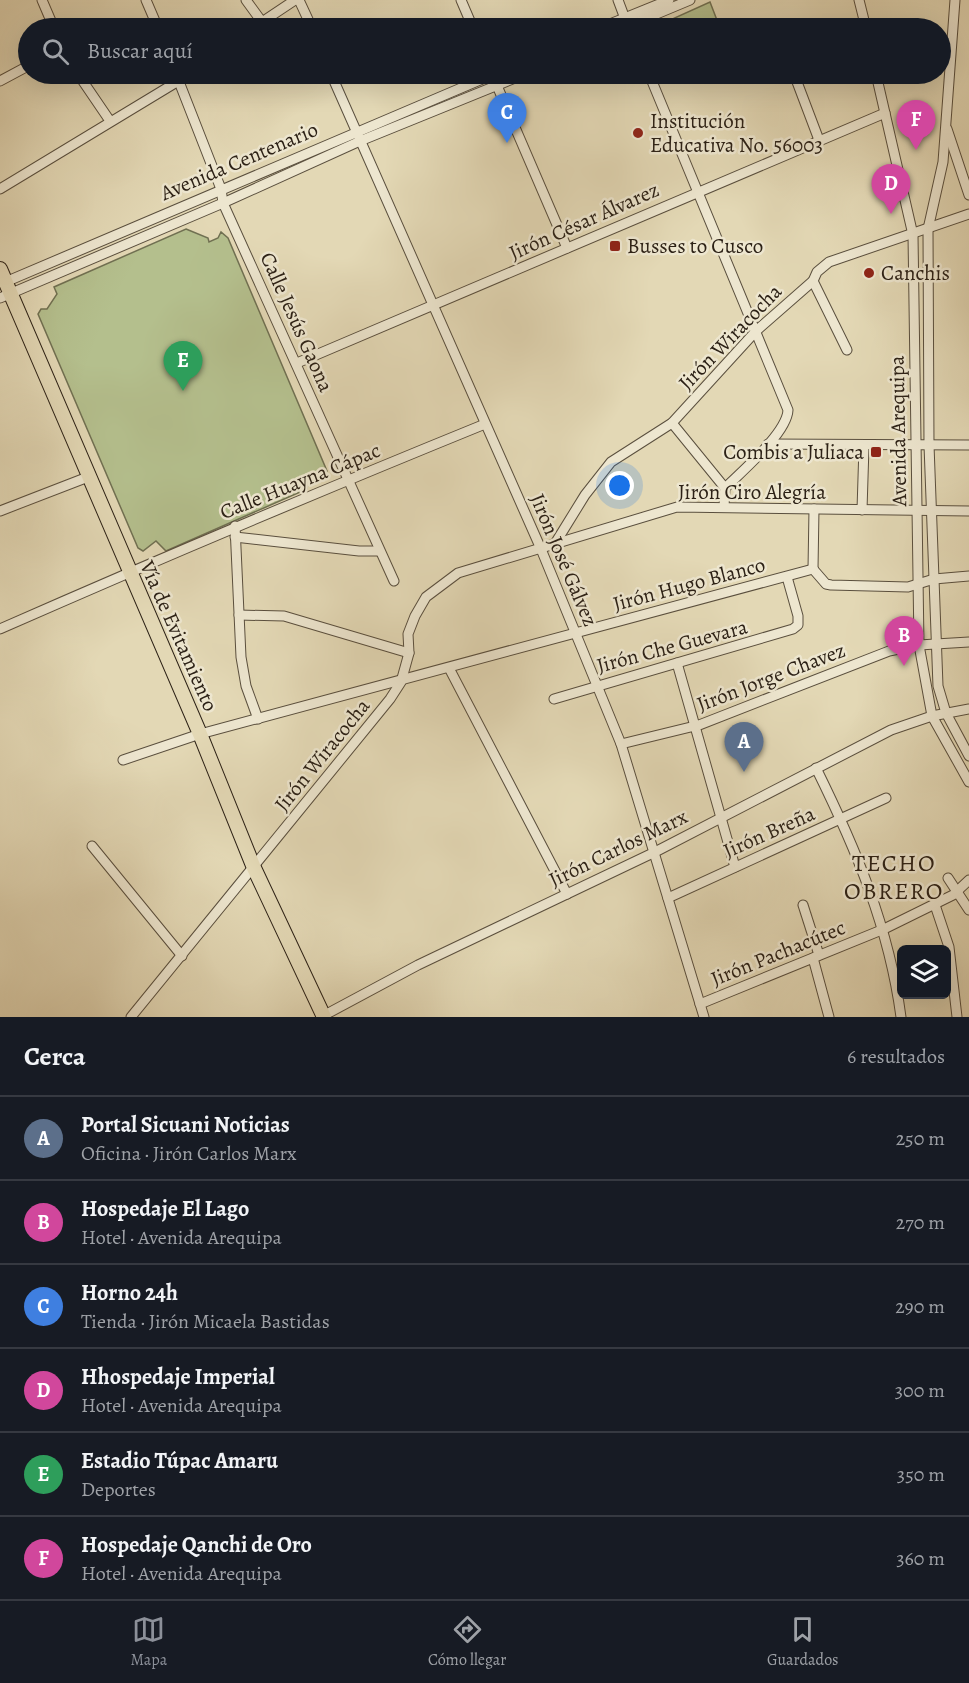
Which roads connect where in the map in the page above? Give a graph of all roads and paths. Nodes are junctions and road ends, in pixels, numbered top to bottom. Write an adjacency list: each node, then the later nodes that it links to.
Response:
1 (42, 0): 12 (street)
2 (146, 0): 13 (street)
3 (246, 0): 14 (street)
4 (295, 0): 15 (street)
5 (299, 0): 16 (street)
6 (461, 0): 17 (street)
7 (618, 0): 18 (street)
8 (669, 0): 19 (street)
9 (690, 0): 20 (street)
10 (859, 0): 21 (street)
11 (955, 0): 22 (street, Avenida Arequipa)
12 (50, 18)
13 (154, 18)
14 (259, 18)
15 (268, 18)
16 (307, 18)
17 (469, 18)
18 (624, 18)
19 (638, 18)
20 (644, 18)
21 (864, 18)
22 (951, 55)
23 (18, 71): 24 (street)
24 (0, 81)
25 (85, 84): 37 (street)
26 (167, 84): 37 (street)
27 (181, 84): 43 (street, Calle Jesús Gaona)
28 (335, 84): 39 (street, Jirón José Gálvez)
29 (469, 84): 39 (street, Avenida Centenario)
30 (502, 84): 35 (street)
31 (653, 84): 44 (street)
32 (798, 84): 40 (street)
33 (878, 84): 36 (street, Avenida Arequipa)
34 (949, 84): 38 (street, Avenida Arequipa)
35 (498, 86): 41 (street); 50 (street)
36 (885, 113): 40 (street, Jirón César Álvarez); 49 (street, Avenida Arequipa)
37 (110, 121): 42 (street)
38 (946, 124): 45 (street); 48 (street, Avenida Arequipa)
39 (355, 131): 41 (street, Jirón José Gálvez); 43 (street, Avenida Centenario)
40 (819, 140): 44 (street, Jirón César Álvarez)
41 (360, 141): 46 (street); 53 (street, Jirón José Gálvez)
42 (0, 189)
43 (221, 189): 46 (street, Calle Jesús Gaona); 52 (street, Avenida Centenario)
44 (699, 191): 50 (street, Jirón César Álvarez); 54 (street)
45 (969, 195)
46 (223, 203): 52 (street); 56 (street, Calle Jesús Gaona)
47 (969, 214): 48 (street, Jirón Wiracocha)
48 (928, 229): 49 (street, Jirón Wiracocha); 61 (street, Avenida Arequipa)
49 (913, 235): 51 (street, Jirón Wiracocha); 60 (street, Avenida Arequipa)
50 (567, 248): 53 (street, Jirón César Álvarez)
51 (813, 281): 54 (street, Jirón Wiracocha); 55 (street)
52 (3, 285): 64 (highway, Vía de Evitamiento)
53 (434, 307): 56 (street, Jirón César Álvarez); 58 (street, Jirón José Gálvez)
54 (756, 331): 57 (street, Jirón Wiracocha); 59 (street)
55 (847, 350)
56 (297, 363): 65 (street, Calle Jesús Gaona)
57 (672, 423): 66 (street); 76 (street, Jirón Wiracocha)
58 (485, 424): 65 (street, Calle Huayna Cápac); 77 (street, Jirón José Gálvez)
59 (768, 444): 63 (street); 66 (street)
60 (916, 445): 61 (street); 63 (street); 71 (street, Avenida Arequipa)
61 (929, 445): 62 (street); 73 (street, Avenida Arequipa)
62 (969, 445)
63 (864, 446): 69 (street)
64 (88, 477): 70 (street); 80 (highway, Vía de Evitamiento)
65 (347, 483): 74 (street, Calle Huayna Cápac); 78 (street, Calle Jesús Gaona)
66 (725, 488): 67 (street)
67 (724, 507): 68 (street, Jirón Ciro Alegría); 76 (street, Jirón Ciro Alegría)
68 (814, 509): 69 (street, Jirón Ciro Alegría); 79 (street)
69 (862, 510): 71 (street, Jirón Ciro Alegría)
70 (0, 511)
71 (917, 511): 73 (street, Jirón Ciro Alegría); 85 (street, Avenida Arequipa)
72 (969, 511): 73 (street, Jirón Ciro Alegría)
73 (931, 512): 83 (street, Avenida Arequipa)
74 (235, 526): 75 (street); 80 (street, Calle Huayna Cápac)
75 (235, 537): 78 (street); 86 (street)
76 (556, 542): 77 (street, Jirón Ciro Alegría)
77 (541, 549): 88 (street, Jirón José Gálvez); 92 (street, Jirón Wiracocha)
78 (379, 550): 84 (street, Calle Jesús Gaona)
79 (813, 569): 82 (street, Jirón Hugo Blanco); 85 (street)
80 (128, 573): 87 (street, Calle Huayna Cápac); 103 (highway, Vía de Evitamiento)
81 (969, 576): 83 (street)
82 (787, 577): 88 (street, Jirón Hugo Blanco); 93 (street, Jirón Che Guevara)
83 (934, 579): 85 (street); 90 (street, Avenida Arequipa)
84 (394, 581)
85 (918, 584): 91 (street, Avenida Arequipa)
86 (239, 615): 92 (street); 101 (street)
87 (0, 629)
88 (575, 633): 94 (street, Jirón Hugo Blanco); 96 (street, Jirón José Gálvez)
89 (969, 642): 90 (street, Jirón Jorge Chavez)
90 (934, 644): 91 (street, Jirón Jorge Chavez); 99 (street, Avenida Arequipa)
91 (919, 645): 100 (street, Avenida Arequipa); 102 (street, Jirón Jorge Chavez)
92 (409, 653): 95 (street, Jirón Wiracocha)
93 (677, 663): 96 (street, Jirón Che Guevara); 102 (street)
94 (449, 668): 95 (street, Jirón Hugo Blanco); 119 (street)
95 (401, 682): 101 (street, Jirón Hugo Blanco); 115 (street, Jirón Wiracocha)
96 (597, 684): 97 (street, Jirón Che Guevara); 104 (street, Jirón José Gálvez)
97 (554, 699)
98 (969, 709): 99 (street, Jirón Carlos Marx)
99 (946, 713): 100 (street, Jirón Carlos Marx); 105 (street, Avenida Arequipa)
100 (932, 716): 107 (street, Jirón Carlos Marx); 108 (street, Avenida Arequipa)
101 (258, 719): 103 (street, Jirón Hugo Blanco)
102 (694, 726): 104 (street, Jirón Jorge Chavez); 110 (street)
103 (200, 734): 106 (street, Jirón Hugo Blanco); 115 (highway, Vía de Evitamiento)
104 (621, 744): 113 (street, Jirón José Gálvez)
105 (969, 756)
106 (123, 760)
107 (816, 768): 110 (street, Jirón Carlos Marx); 111 (street)
108 (969, 782)
109 (886, 798): 111 (street, Jirón Breña)
110 (720, 818): 113 (street, Jirón Carlos Marx); 114 (street)
111 (841, 819): 114 (street, Jirón Breña); 124 (street)
112 (92, 846): 125 (street)
113 (655, 852): 119 (street, Jirón Carlos Marx); 120 (street, Jirón José Gálvez)
114 (735, 867): 120 (street, Jirón Breña)
115 (254, 868): 125 (street, Jirón Wiracocha); 129 (highway, Vía de Evitamiento)
116 (948, 878): 118 (street)
117 (969, 880): 118 (street, Jirón Pachacútec)
118 (956, 893): 122 (street, Jirón Pachacútec); 123 (street)
119 (567, 894): 129 (street, Jirón Carlos Marx)
120 (668, 898): 127 (street, Jirón José Gálvez)
121 (803, 905): 126 (street)
122 (935, 905): 124 (street, Jirón Pachacútec); 133 (street)
123 (969, 910)
124 (885, 929): 126 (street, Jirón Pachacútec); 132 (street)
125 (182, 956): 128 (street, Jirón Wiracocha)
126 (816, 956): 127 (street, Jirón Pachacútec); 131 (street)
127 (700, 1004): 130 (street, Jirón José Gálvez)
128 (131, 1017)
129 (323, 1017)
130 (704, 1017)
131 (829, 1017)
132 (902, 1017)
133 (957, 1017)

